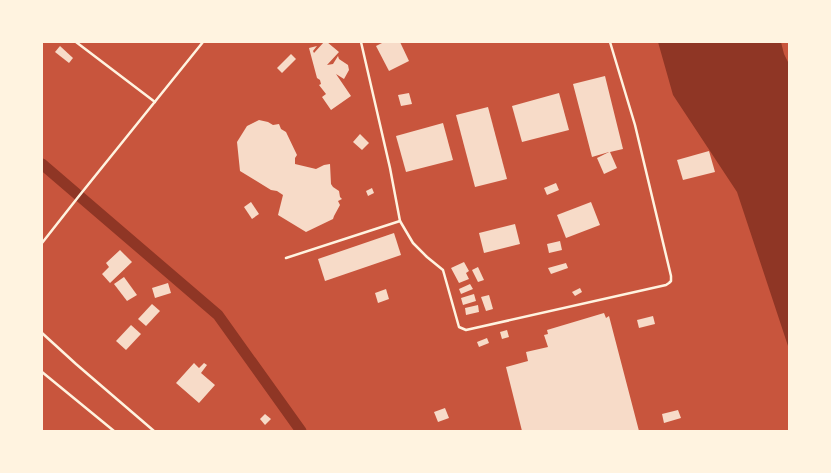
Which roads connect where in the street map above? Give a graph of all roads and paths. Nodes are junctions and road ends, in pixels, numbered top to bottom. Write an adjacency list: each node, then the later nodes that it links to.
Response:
1 (76, 42): 5 (lane)
2 (203, 42): 5 (lane)
3 (361, 42): 6 (lane)
4 (610, 42): 6 (lane)
5 (155, 102): 7 (lane)
6 (400, 221): 8 (lane)
7 (42, 243)
8 (286, 258)
9 (42, 333): 12 (lane)
10 (42, 372): 11 (lane)
11 (114, 431)
12 (154, 431)

